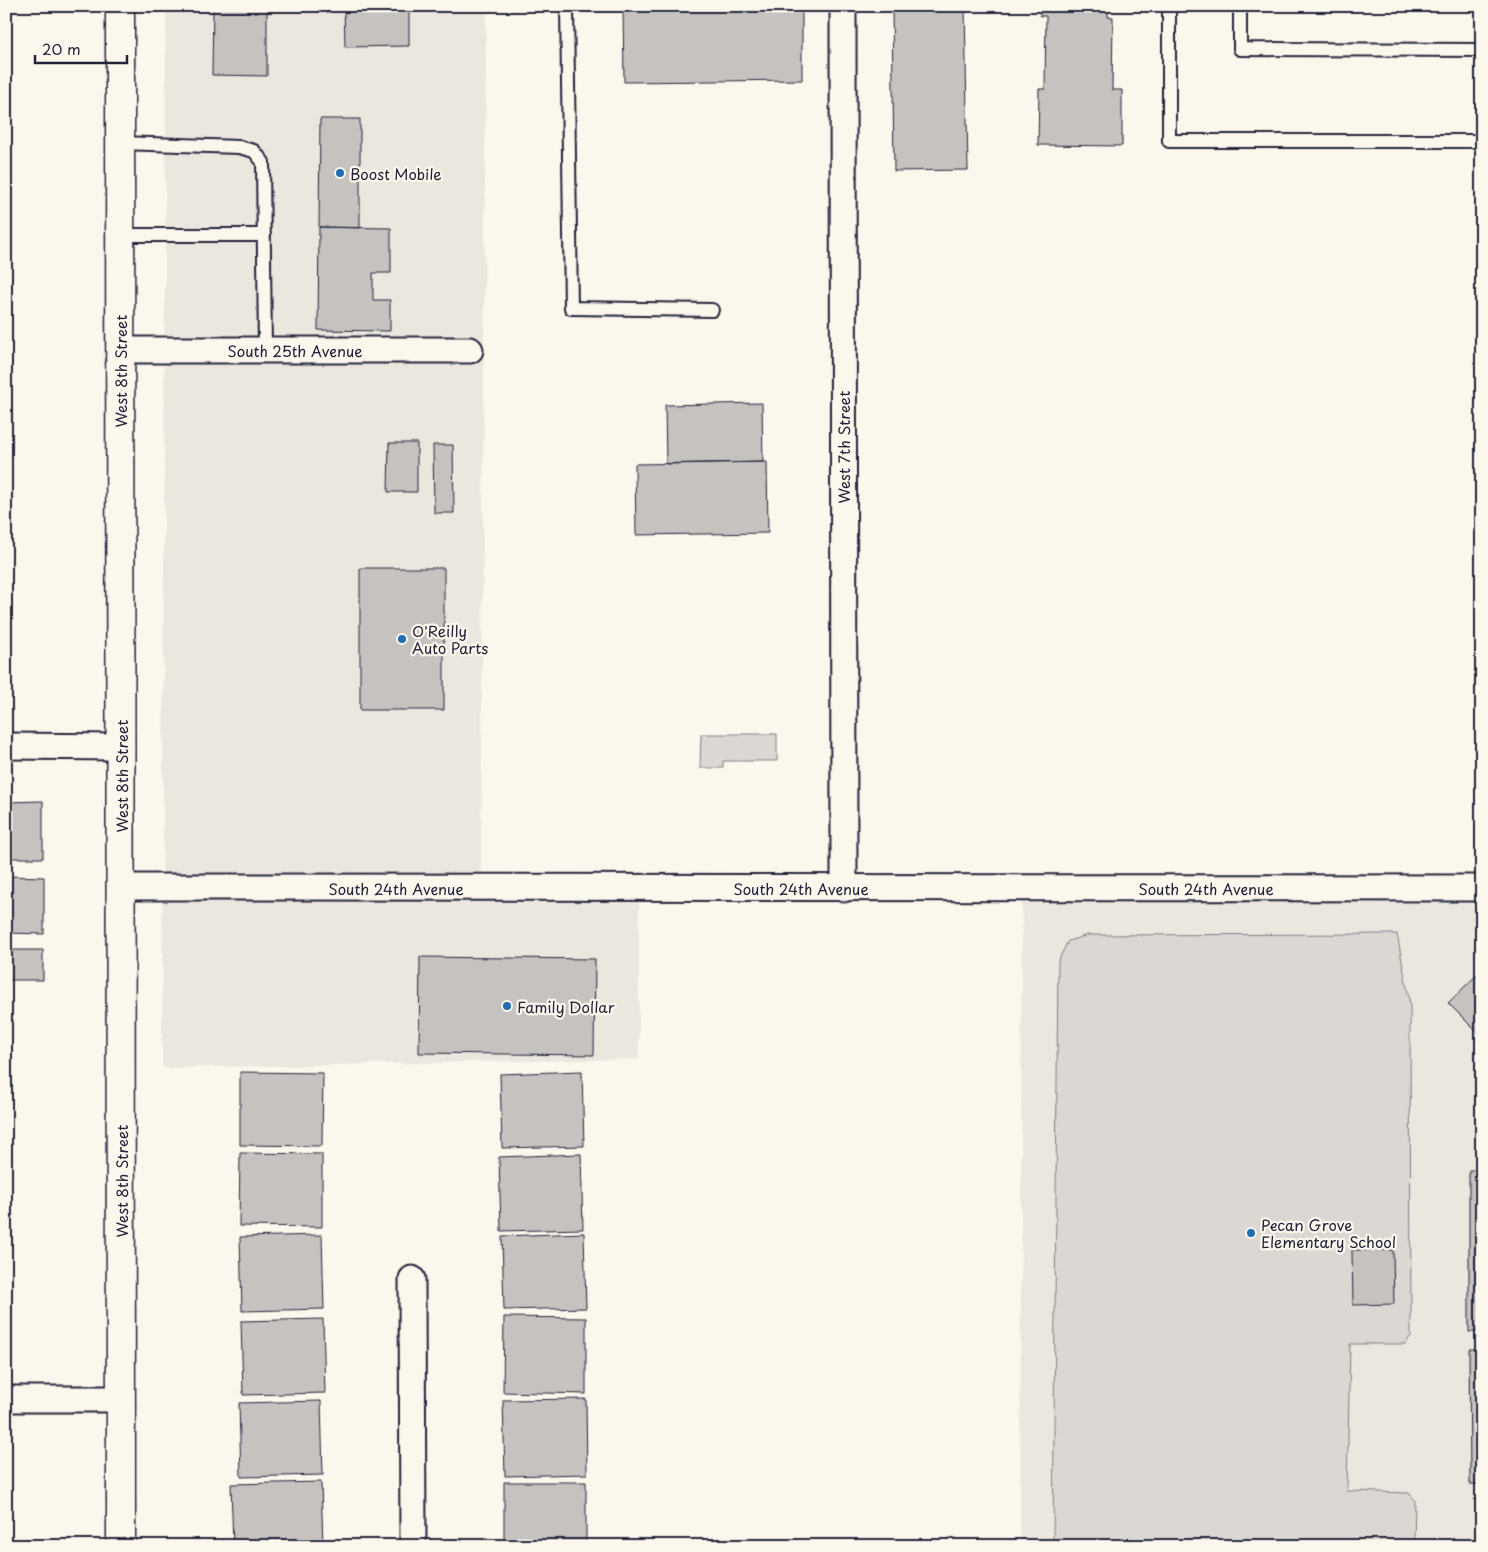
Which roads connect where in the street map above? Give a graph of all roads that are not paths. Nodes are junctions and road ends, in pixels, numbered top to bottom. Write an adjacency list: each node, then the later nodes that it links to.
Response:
1 (120, 6): 8 (main road, West 8th Street)
2 (567, 6): 11 (lane)
3 (843, 6): 19 (street, West 7th Street)
4 (1169, 6): 7 (lane)
5 (1240, 6): 6 (lane)
6 (1482, 50)
7 (1482, 141)
8 (120, 144): 9 (main road, West 8th Street); 10 (lane)
9 (120, 235): 10 (lane); 12 (main road, West 8th Street)
10 (264, 235): 13 (lane)
11 (712, 310)
12 (120, 350): 13 (street, South 25th Avenue); 16 (main road, West 8th Street)
13 (265, 350): 14 (street, South 25th Avenue)
14 (470, 350)
15 (6, 746): 16 (street)
16 (121, 747): 17 (main road, West 8th Street)
17 (121, 887): 19 (street, South 24th Avenue); 22 (main road, West 8th Street)
18 (1482, 888): 19 (street, South 24th Avenue)
19 (844, 889)
20 (412, 1279): 24 (street)
21 (6, 1398): 22 (street)
22 (121, 1398): 23 (main road, West 8th Street)
23 (121, 1546)
24 (413, 1546)

